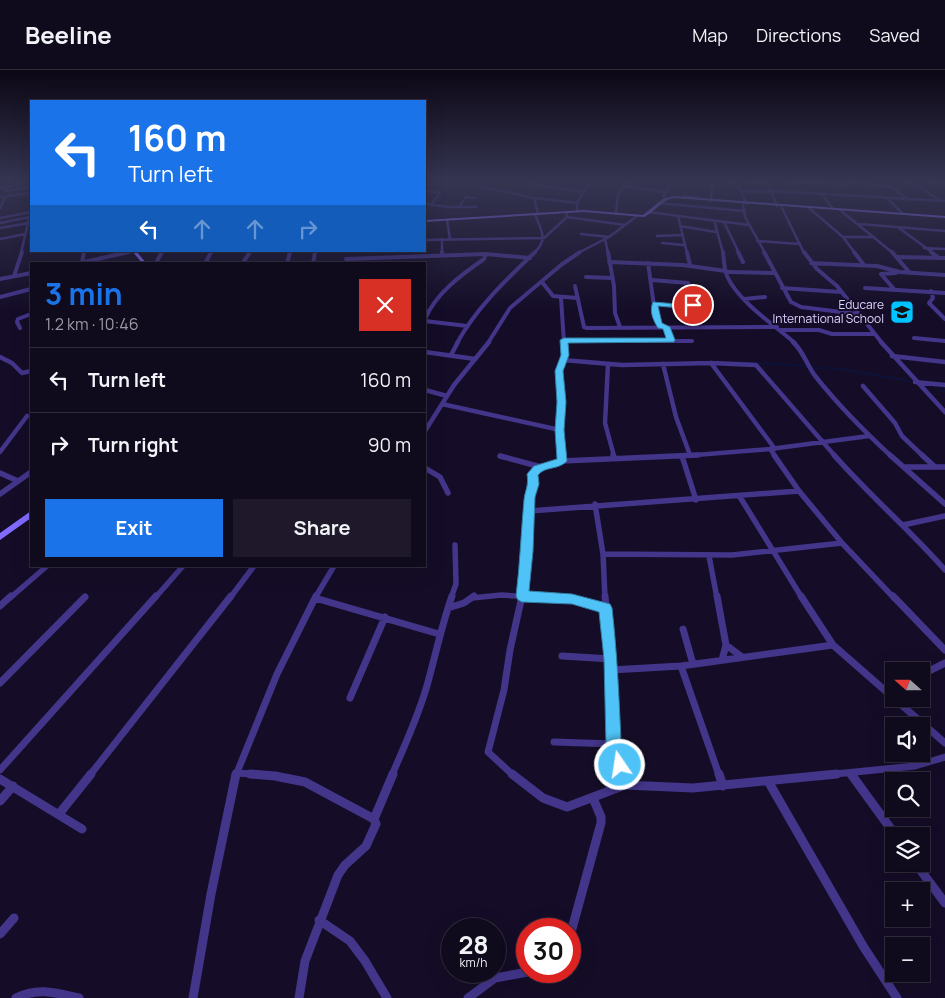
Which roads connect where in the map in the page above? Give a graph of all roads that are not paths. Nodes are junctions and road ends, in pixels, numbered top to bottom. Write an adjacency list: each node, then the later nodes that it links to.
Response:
1 (21, 224): 18 (street)
2 (29, 224): 21 (street)
3 (448, 224): 29 (street)
4 (540, 224): 27 (street)
5 (559, 224): 27 (street)
6 (621, 224): 14 (street)
7 (715, 224): 20 (street)
8 (725, 224): 58 (street)
9 (743, 224): 15 (street)
10 (789, 224): 35 (street)
11 (825, 224): 26 (street)
12 (859, 224): 25 (street)
13 (863, 224): 17 (street)
14 (626, 225): 28 (street)
15 (749, 225): 33 (street)
16 (680, 226): 20 (street); 23 (street)
17 (898, 227): 19 (street); 37 (street)
18 (0, 228)
19 (945, 231)
20 (716, 232): 64 (street)
21 (25, 234): 30 (street); 71 (street)
22 (582, 234): 28 (street)
23 (682, 235): 24 (street); 36 (street)
24 (657, 236)
25 (874, 236): 26 (street); 46 (street)
26 (843, 237): 62 (street)
27 (544, 238): 29 (street); 48 (street)
28 (607, 238): 57 (street); 76 (street)
29 (450, 239): 32 (street)
30 (0, 240)
31 (426, 240): 32 (street)
32 (442, 240): 44 (street)
33 (757, 241): 35 (street); 69 (street)
34 (662, 243): 36 (street)
35 (800, 244): 60 (street)
36 (684, 245): 61 (street)
37 (924, 248): 38 (street); 49 (street)
38 (945, 249)
39 (84, 252): 53 (street)
40 (129, 252): 53 (street)
41 (135, 252): 54 (street)
42 (162, 252): 52 (street)
43 (486, 254): 44 (street); 48 (street); 93 (street)
44 (442, 255): 45 (street)
45 (402, 257): 47 (street); 56 (street)
46 (898, 257): 49 (street); 68 (street)
47 (367, 258): 51 (street); 55 (street)
48 (530, 258): 96 (street)
49 (938, 258): 50 (street)
50 (945, 258)
51 (346, 259)
52 (157, 261)
53 (82, 262)
54 (144, 262)
55 (366, 262)
56 (402, 262)
57 (609, 262): 59 (street); 73 (street)
58 (743, 262)
59 (648, 263): 61 (street); 75 (street)
60 (811, 263): 62 (street); 83 (street)
61 (690, 265): 64 (street)
62 (864, 266): 63 (street)
63 (884, 268): 65 (street); 67 (street)
64 (726, 271): 69 (street); 89 (street)
65 (900, 272): 67 (street); 68 (street)
66 (30, 273): 71 (street)
67 (885, 273): 81 (street)
68 (910, 273): 70 (street)
69 (774, 274): 78 (street)
70 (945, 275)
71 (14, 276): 74 (street)
72 (586, 277): 73 (street)
73 (613, 278): 97 (street)
74 (0, 279)
75 (652, 280): 90 (street); 90 (street)
76 (542, 282): 87 (street); 112 (street)
77 (575, 286): 88 (street)
78 (782, 288): 83 (street); 92 (street)
79 (865, 288): 81 (street)
80 (30, 289): 85 (street)
81 (894, 289): 82 (street)
82 (931, 291): 84 (street); 94 (street)
83 (841, 292): 92 (street)
84 (945, 293)
85 (0, 297)
86 (765, 297): 89 (street)
87 (561, 298): 88 (street); 104 (street)
88 (578, 298): 97 (street)
89 (744, 299): 101 (street)
90 (655, 304): 98 (street)
91 (30, 314): 100 (street)
92 (857, 314): 102 (street)
93 (426, 317)
94 (945, 319)
95 (426, 320): 96 (street)
96 (467, 326): 109 (street)
97 (620, 327): 98 (street)
98 (660, 327): 99 (street)
99 (666, 327): 101 (street); 105 (street)
100 (20, 328)
101 (779, 329): 102 (street); 129 (street)
102 (873, 334): 111 (street)
103 (914, 338): 107 (street)
104 (564, 340): 105 (street); 113 (street)
105 (671, 340): 106 (street)
106 (692, 341)
107 (945, 341)
108 (426, 352): 109 (street)
109 (451, 355): 112 (street)
110 (0, 356): 118 (street)
111 (892, 356): 114 (street); 119 (street)
112 (475, 359): 123 (street)
113 (563, 360): 116 (street); 128 (street)
114 (945, 362)
115 (711, 363): 117 (street); 130 (street); 131 (street)
116 (608, 364): 117 (street); 136 (street)
117 (663, 364): 133 (street)
118 (30, 371)
119 (915, 382): 120 (street); 125 (street)
120 (945, 385)
121 (863, 386): 140 (street)
122 (426, 390): 123 (street)
123 (447, 396): 124 (street)
124 (442, 404): 127 (street); 128 (street)
125 (945, 412)
126 (27, 416): 132 (street)
127 (426, 429)
128 (560, 430): 137 (street)
129 (869, 436): 130 (street); 139 (street)
130 (823, 443): 131 (street); 156 (street)
131 (773, 449): 133 (street); 146 (street)
132 (0, 452)
133 (690, 455): 135 (street)
134 (500, 456): 138 (street)
135 (682, 456): 136 (street); 150 (street)
136 (614, 457): 137 (street)
137 (562, 461): 138 (street)
138 (541, 466): 153 (street)
139 (904, 467): 140 (street); 152 (street)
140 (935, 467): 142 (street)
141 (426, 468): 147 (street)
142 (945, 468)
143 (0, 473): 145 (street)
144 (30, 473): 145 (street)
145 (18, 482): 148 (street)
146 (799, 491): 149 (street); 158 (street)
147 (448, 493)
148 (0, 494)
149 (740, 497): 150 (street); 160 (street)
150 (696, 500): 151 (street)
151 (595, 504): 153 (street); 161 (street)
152 (945, 504)
153 (529, 510): 168 (street)
154 (30, 515): 157 (street)
155 (945, 516): 156 (street)
156 (903, 525): 167 (street)
157 (0, 537)
158 (842, 543): 160 (street); 179 (street)
159 (455, 545): 172 (street)
160 (773, 552): 162 (street); 178 (street)
161 (604, 554): 162 (street); 173 (street)
162 (709, 556): 177 (street)
163 (46, 567): 171 (street)
164 (182, 567): 197 (street)
165 (253, 567): 207 (street)
166 (333, 567): 170 (street)
167 (945, 570)
168 (522, 596): 172 (street); 173 (street); 205 (street)
169 (85, 597): 189 (street)
170 (315, 598): 174 (street); 198 (street)
171 (0, 606)
172 (448, 608): 176 (street)
173 (605, 608): 182 (street)
174 (385, 617): 176 (street); 191 (street)
175 (683, 629): 185 (street)
176 (438, 634): 208 (street)
177 (726, 645): 181 (street); 183 (street)
178 (833, 645): 181 (street); 190 (street)
179 (945, 650)
180 (562, 656): 182 (street)
181 (742, 657): 183 (street)
182 (611, 659): 187 (street)
183 (722, 660): 185 (street)
184 (945, 663): 188 (street)
185 (693, 664): 186 (street)
186 (681, 666): 187 (street); 204 (street)
187 (611, 670): 195 (street)
188 (930, 670)
189 (0, 683)
190 (885, 690)
191 (350, 698)
192 (905, 708): 194 (street)
193 (554, 742): 195 (street)
194 (945, 743)
195 (614, 744): 202 (street)
196 (945, 757): 199 (street)
197 (0, 770)
198 (236, 773): 208 (street); 220 (street)
199 (850, 773): 201 (street); 209 (street)
200 (0, 779): 203 (street)
201 (768, 781): 204 (street); 224 (street)
202 (625, 785): 204 (street); 205 (street)
203 (12, 786): 206 (street); 207 (street)
204 (723, 786)
205 (593, 798): 214 (street)
206 (0, 801)
207 (59, 814): 210 (street)
208 (374, 819): 215 (street)
209 (889, 827)
210 (82, 829)
211 (922, 872): 212 (street)
212 (945, 903)
213 (14, 918): 216 (street)
214 (575, 918)
215 (318, 920): 221 (street); 222 (street)
216 (0, 934)
217 (516, 974): 223 (street)
218 (16, 998): 219 (street)
219 (79, 998)
220 (193, 998)
221 (299, 998)
222 (387, 998)
223 (468, 998)
224 (897, 998)

